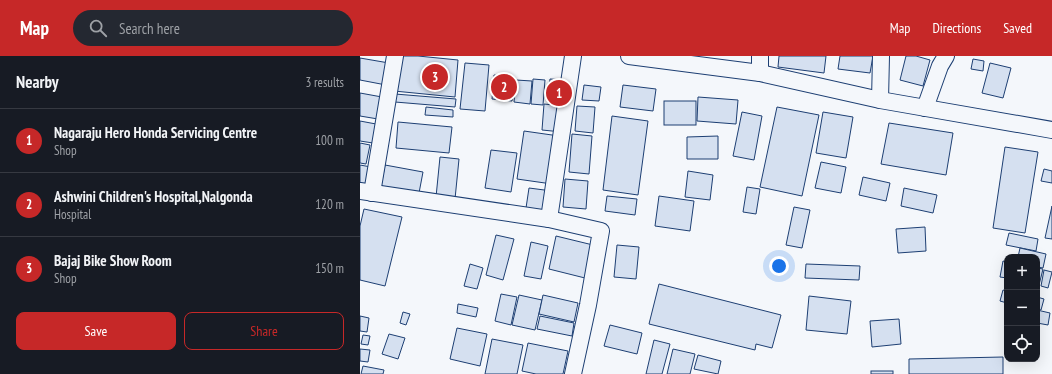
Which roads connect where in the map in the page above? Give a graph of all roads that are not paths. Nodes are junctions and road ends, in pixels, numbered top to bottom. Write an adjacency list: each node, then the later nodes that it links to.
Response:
1 (395, 56): 11 (street)
2 (573, 56): 12 (street)
3 (629, 56): 7 (street)
4 (760, 56): 7 (street)
5 (881, 56): 8 (street)
6 (946, 56): 9 (street)
7 (760, 73): 8 (street)
8 (880, 100): 9 (street)
9 (925, 108): 10 (street)
10 (1052, 130)
11 (366, 192): 12 (street)
12 (549, 219): 13 (street)
13 (573, 374)

